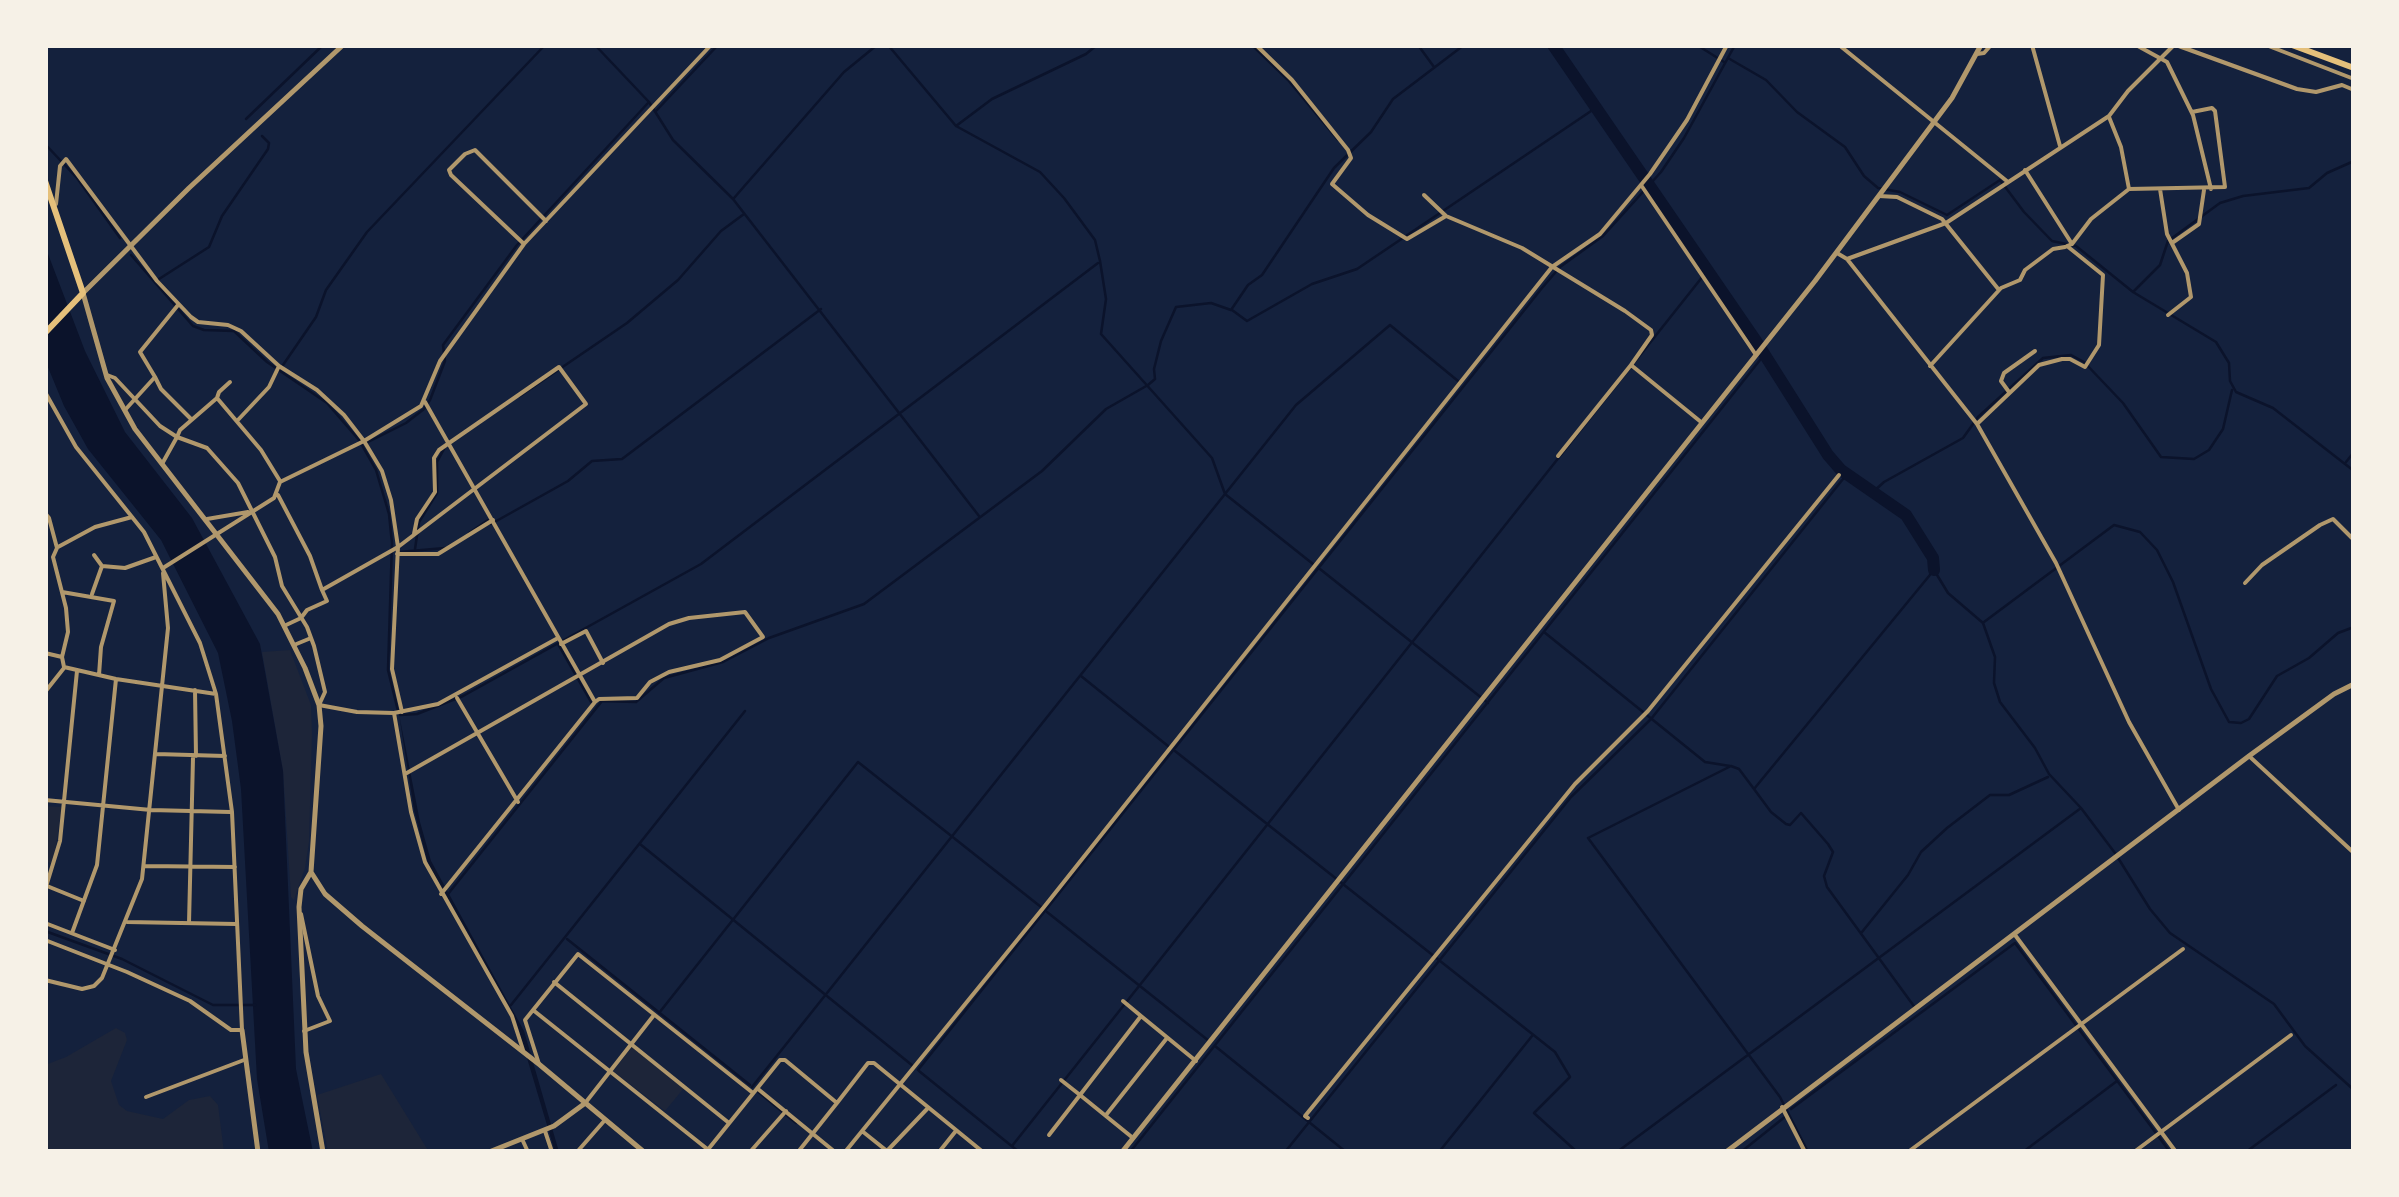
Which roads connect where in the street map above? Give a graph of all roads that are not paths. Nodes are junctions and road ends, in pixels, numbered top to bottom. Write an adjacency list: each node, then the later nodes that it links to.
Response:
1 (343, 45): 36 (street)
2 (711, 45): 34 (street)
3 (1256, 45): 33 (street)
4 (1727, 45): 26 (street)
5 (1839, 45): 21 (street)
6 (1981, 45): 13 (street)
7 (1991, 45): 13 (street)
8 (2032, 45): 22 (street)
9 (2136, 45): 14 (street)
10 (2175, 45): 14 (street); 17 (street)
11 (2266, 45): 16 (street)
12 (2292, 45): 15 (main road)
13 (1977, 54): 21 (street)
14 (2161, 58): 19 (street); 20 (street)
15 (2354, 68)
16 (2352, 78): 17 (street)
17 (2342, 85): 18 (street)
18 (2354, 90)
19 (2192, 112): 29 (street); 29 (street)
20 (2108, 116): 22 (street); 28 (street)
21 (1934, 122): 25 (street); 31 (street)
22 (2060, 146): 23 (street)
23 (2025, 170): 25 (street); 39 (street)
24 (45, 181): 32 (main road)
25 (2008, 182): 35 (street)
26 (1640, 184): 42 (street); 49 (street)
27 (2160, 188): 28 (street); 29 (street); 38 (street)
28 (2129, 189): 39 (street)
29 (2207, 189): 38 (street)
30 (1424, 195): 33 (street)
31 (1879, 196): 35 (street); 40 (street)
32 (55, 209): 36 (street); 44 (main road)
33 (1446, 216): 42 (street)
34 (546, 221): 37 (street); 37 (street)
35 (1946, 223): 41 (street); 43 (street)
36 (132, 244): 44 (street); 45 (street)
37 (524, 244): 60 (street)
38 (2172, 244): 46 (street)
39 (2070, 245): 43 (street); 57 (street)
40 (1837, 253): 41 (street); 49 (street)
41 (1846, 259): 52 (street)
42 (1552, 267): 50 (street); 167 (street)
43 (1999, 290): 52 (street)
44 (83, 293): 47 (main road); 53 (street)
45 (180, 304): 51 (street); 54 (street)
46 (2168, 316)
47 (45, 333)
48 (2035, 350): 57 (street)
49 (1756, 355): 64 (street)
50 (1631, 365): 64 (street); 69 (street)
51 (279, 366): 63 (street); 68 (street)
52 (1930, 366): 65 (street)
53 (107, 375): 59 (street); 61 (street)
54 (155, 377): 59 (street); 62 (street)
55 (230, 382): 58 (street)
56 (45, 392): 77 (street)
57 (2010, 392): 65 (street)
58 (217, 398): 62 (street); 63 (street)
59 (135, 400): 61 (street); 66 (street)
60 (425, 401): 67 (street); 68 (street)
61 (125, 410): 70 (street)
62 (192, 420): 66 (street)
63 (236, 422): 72 (street)
64 (1703, 424): 163 (street)
65 (1978, 424): 127 (street)
66 (176, 437): 70 (street); 75 (street)
67 (449, 440): 73 (street); 73 (street); 81 (street)
68 (364, 441): 72 (street); 84 (street)
69 (1558, 456)
70 (162, 464): 78 (street)
71 (1839, 475): 177 (street)
72 (280, 482): 74 (street)
73 (476, 488): 79 (street); 81 (street)
74 (277, 493): 75 (street); 90 (street)
75 (253, 511): 78 (street); 80 (street); 93 (street)
76 (45, 514): 83 (street)
77 (132, 516): 83 (street); 86 (street)
78 (207, 520): 80 (street)
79 (493, 520): 84 (street); 96 (street)
80 (218, 533): 88 (street); 94 (street)
81 (414, 534): 84 (street)
82 (2354, 540): 89 (street)
83 (57, 548): 91 (street)
84 (398, 550): 90 (street); 114 (street)
85 (94, 554): 87 (street)
86 (156, 558): 87 (street); 88 (street)
87 (102, 566): 92 (street)
88 (164, 567): 107 (street); 110 (street)
89 (2244, 584)
90 (322, 590): 93 (street)
91 (62, 592): 92 (street); 99 (street)
92 (92, 595): 103 (street)
93 (301, 618): 94 (street); 95 (street)
94 (284, 626): 97 (street)
95 (311, 638): 97 (street); 113 (street)
96 (560, 641): 100 (street); 104 (street); 111 (street)
97 (294, 645): 113 (street)
98 (45, 653): 99 (street)
99 (62, 657): 101 (street)
100 (603, 663): 104 (street); 112 (street)
101 (64, 667): 102 (street); 109 (street)
102 (77, 671): 103 (street); 123 (street)
103 (100, 675): 105 (street)
104 (579, 676): 112 (street); 116 (street)
105 (116, 679): 107 (street); 125 (street)
106 (2354, 684): 119 (street)
107 (162, 685): 108 (street); 117 (street)
108 (195, 690): 110 (street); 120 (street)
109 (45, 692)
110 (216, 694): 118 (street)
111 (456, 696): 114 (street); 116 (street)
112 (595, 702): 124 (street)
113 (318, 704): 115 (street); 134 (street)
114 (402, 712): 115 (street)
115 (394, 713): 121 (street)
116 (478, 732): 121 (street); 124 (street)
117 (156, 754): 120 (street); 126 (street)
118 (226, 756): 120 (street); 129 (street)
119 (2249, 756): 127 (street); 130 (street)
120 (195, 757): 128 (street)
121 (405, 774): 136 (street)
122 (45, 800): 123 (street)
123 (64, 801): 125 (street); 135 (street)
124 (518, 802): 136 (street)
125 (103, 806): 126 (street); 137 (street)
126 (151, 810): 128 (street); 131 (street)
127 (2179, 810): 144 (street)
128 (192, 811): 129 (street); 133 (street)
129 (232, 812): 132 (street)
130 (2354, 853)
131 (145, 866): 133 (street); 139 (street)
132 (235, 867): 133 (street); 142 (street)
133 (190, 868): 140 (street)
134 (311, 872): 138 (street); 161 (street)
135 (46, 888): 137 (street)
136 (441, 894): 161 (street)
137 (84, 901): 143 (street)
138 (299, 911): 157 (street); 157 (street)
139 (127, 922): 140 (street); 147 (street)
140 (189, 923): 142 (street)
141 (45, 924): 143 (street)
142 (236, 924): 156 (street)
143 (72, 933): 147 (street)
144 (2014, 934): 155 (street); 173 (street)
145 (45, 940): 148 (street)
146 (2182, 949): 155 (street)
147 (116, 950): 148 (street)
148 (108, 966): 149 (street); 156 (street)
149 (45, 980)
150 (554, 982): 152 (street); 153 (street); 160 (street)
151 (1123, 1002): 154 (street)
152 (533, 1010): 164 (street); 165 (street)
153 (654, 1015): 160 (street); 168 (street)
154 (1141, 1016): 159 (street); 169 (street)
155 (2080, 1024): 183 (street); 205 (street)
156 (242, 1030): 162 (street)
157 (304, 1031): 190 (street)
158 (2291, 1035): 183 (street)
159 (1167, 1038): 163 (street); 176 (street)
160 (633, 1042): 165 (street); 179 (street)
161 (524, 1054): 164 (street)
162 (246, 1060): 170 (street); 189 (street)
163 (1196, 1061): 186 (street)
164 (540, 1064): 171 (street)
165 (610, 1071): 171 (street); 188 (street)
166 (1061, 1080): 169 (street)
167 (899, 1085): 172 (street); 174 (street); 181 (street)
168 (756, 1091): 172 (street); 175 (street); 179 (street)
169 (1080, 1094): 176 (street); 185 (street)
170 (146, 1097)
171 (585, 1103): 178 (street); 180 (street)
172 (837, 1103): 184 (street)
173 (1782, 1107): 203 (street); 204 (street)
174 (927, 1109): 181 (street); 182 (street)
175 (786, 1111): 184 (street); 196 (street)
176 (1106, 1115): 186 (street)
177 (1308, 1118)
178 (605, 1120): 194 (street); 195 (street)
179 (729, 1123): 188 (street)
180 (545, 1130): 187 (street); 193 (street)
181 (862, 1131): 199 (street)
182 (956, 1131): 200 (street); 201 (street)
183 (2162, 1132): 206 (street); 207 (street)
184 (813, 1133): 197 (street); 198 (street)
185 (1049, 1135)
186 (1133, 1138): 202 (street)
187 (522, 1139): 191 (street); 192 (street)
188 (708, 1151)
189 (258, 1152)
190 (323, 1152)
191 (489, 1152)
192 (528, 1152)
193 (552, 1152)
194 (577, 1152)
195 (644, 1152)
196 (750, 1152)
197 (798, 1152)
198 (836, 1152)
199 (845, 1152)
200 (939, 1152)
201 (983, 1152)
202 (1122, 1152)
203 (1726, 1152)
204 (1805, 1152)
205 (1908, 1152)
206 (2134, 1152)
207 (2176, 1152)

